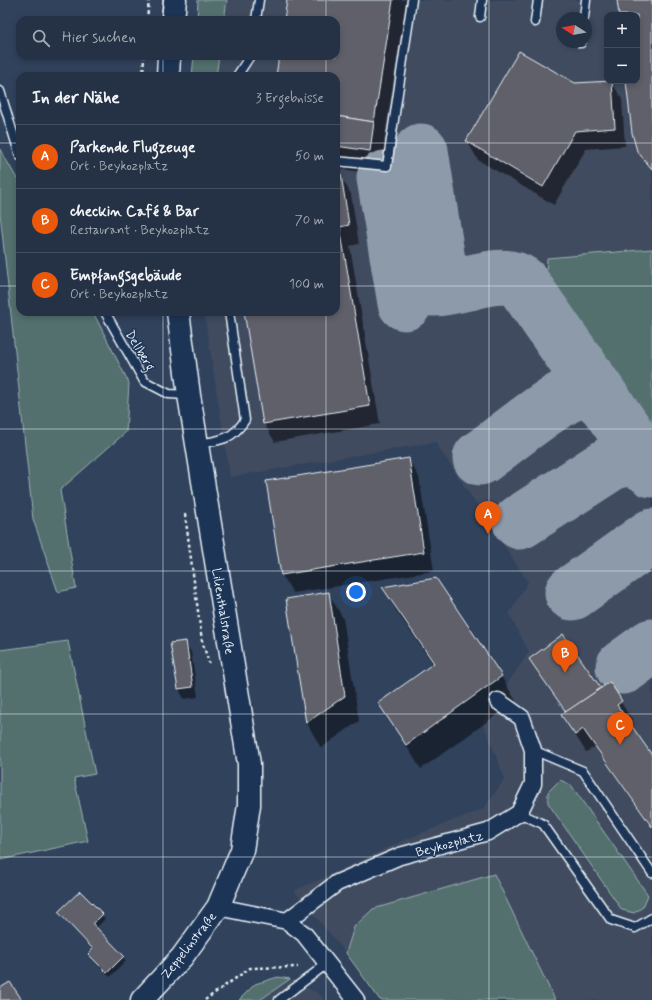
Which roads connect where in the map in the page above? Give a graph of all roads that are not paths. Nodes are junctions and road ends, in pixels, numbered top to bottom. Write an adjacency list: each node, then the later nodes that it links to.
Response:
1 (175, 0): 8 (main road)
2 (259, 0): 9 (lane)
3 (412, 0): 18 (lane)
4 (482, 0): 10 (lane)
5 (538, 0): 11 (lane)
6 (586, 0): 7 (lane)
7 (585, 12)
8 (173, 16)
9 (257, 16)
10 (480, 17)
11 (535, 22)
12 (169, 60): 14 (main road)
13 (248, 60): 15 (lane)
14 (168, 72)
15 (240, 72)
16 (0, 91): 17 (lane)
17 (16, 143)
18 (340, 161)
19 (107, 316): 22 (lane, Dellberg)
20 (179, 316): 22 (main road, Lilienthalstraße)
21 (230, 316): 23 (lane)
22 (189, 395): 23 (main road, Lilienthalstraße)
23 (198, 444): 28 (main road, Lilienthalstraße)
24 (498, 701): 25 (street)
25 (533, 750): 26 (street); 27 (lane)
26 (519, 813): 29 (lane); 30 (street, Beykozplatz)
27 (652, 873)
28 (218, 907): 30 (street); 32 (main road, Zeppelinstraße)
29 (652, 918)
30 (287, 921): 31 (street)
31 (328, 963): 33 (lane); 34 (street)
32 (142, 1000)
33 (279, 1000)
34 (356, 1000)

